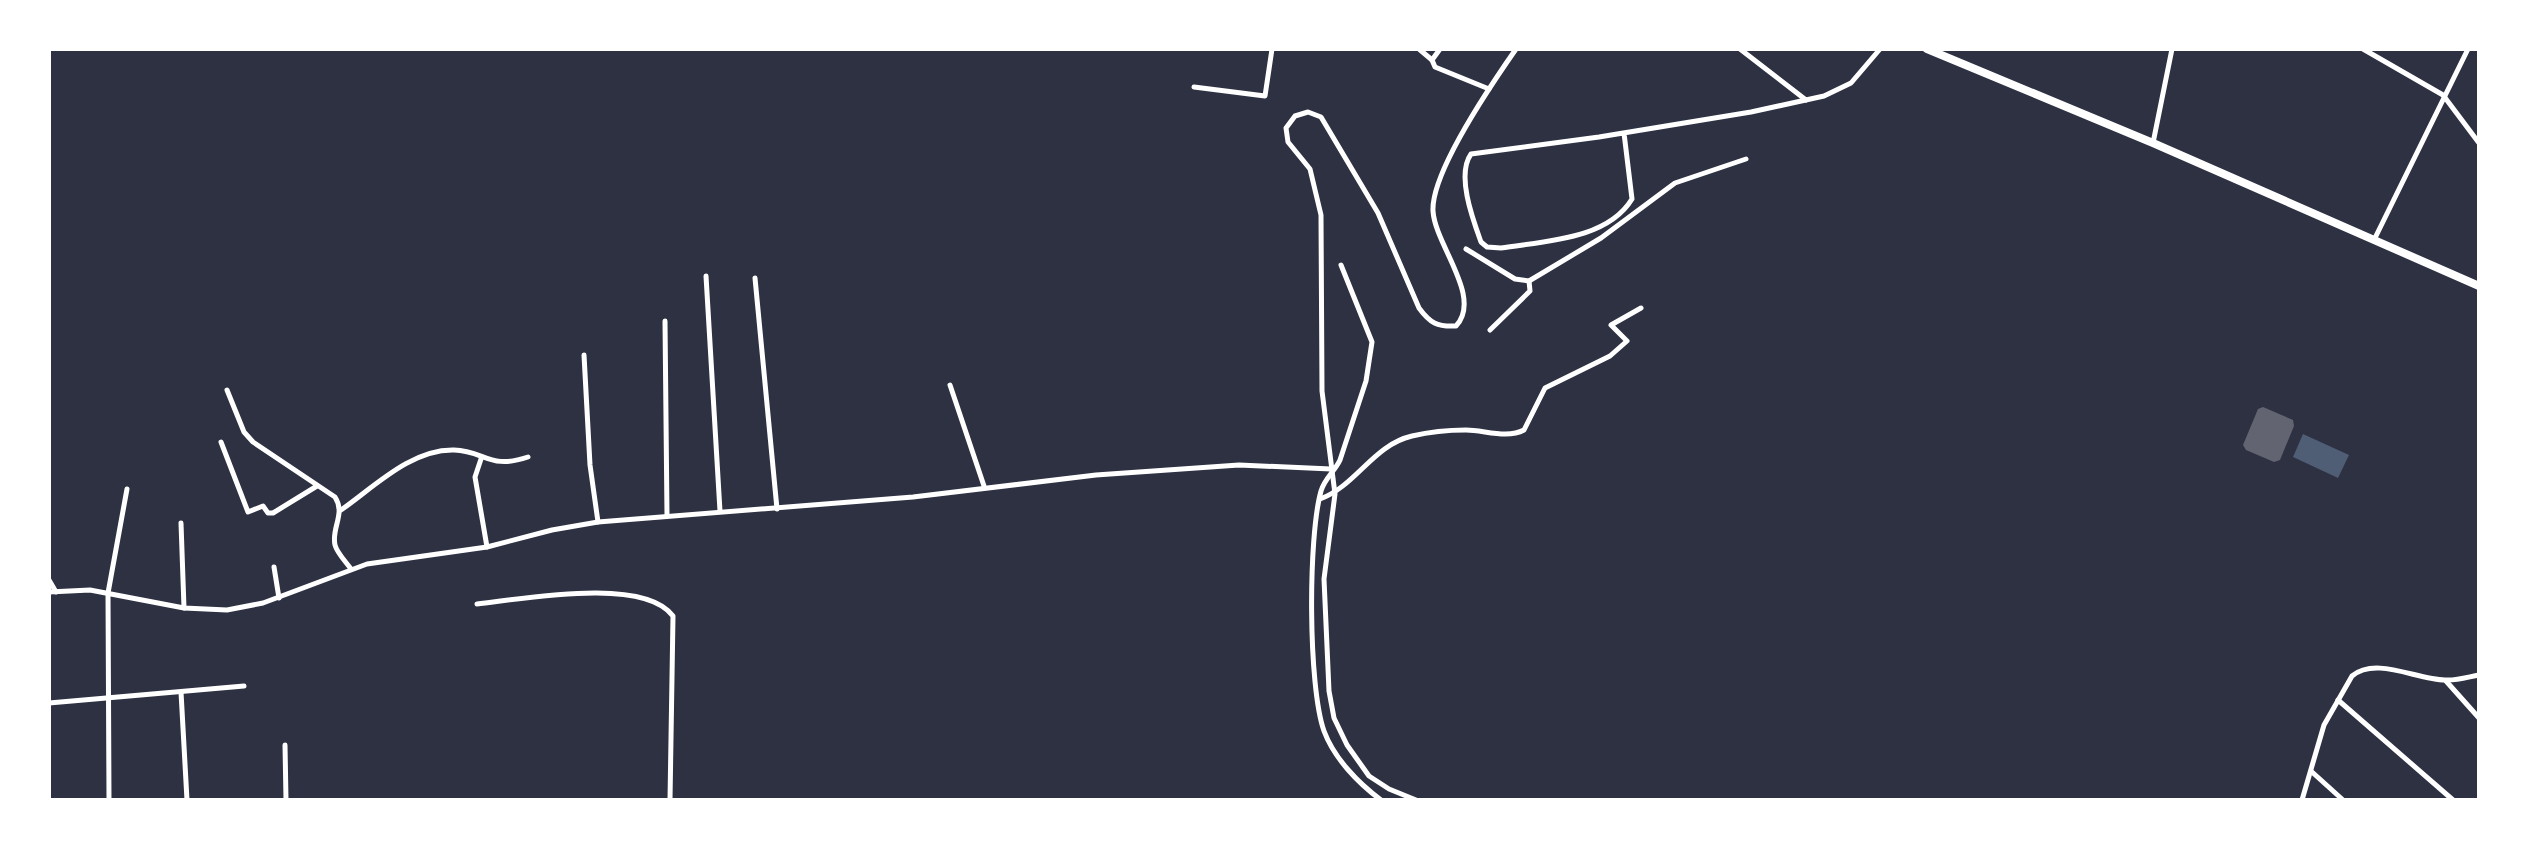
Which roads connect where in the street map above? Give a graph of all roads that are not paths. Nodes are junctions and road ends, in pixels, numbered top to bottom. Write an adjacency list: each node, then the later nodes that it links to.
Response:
1 (1272, 49): 13 (street)
2 (1419, 49): 12 (street)
3 (1440, 49): 12 (street)
4 (1516, 49): 14 (street)
5 (1740, 49): 16 (street)
6 (1880, 49): 16 (street)
7 (1927, 49): 18 (main road)
8 (2172, 49): 18 (street)
9 (2363, 49): 11 (street)
10 (2468, 49): 15 (street)
11 (2375, 52): 15 (street)
12 (1432, 60): 14 (street)
13 (1194, 87)
14 (1489, 89): 37 (street)
15 (2444, 95): 19 (street); 21 (street)
16 (1806, 100): 17 (street)
17 (1624, 133): 17 (street)
18 (2153, 142): 21 (main road)
19 (2479, 143)
20 (1746, 159): 26 (street)
21 (2374, 240): 27 (main road)
22 (1466, 249): 26 (street)
23 (1341, 265): 37 (street)
24 (706, 276): 45 (street)
25 (755, 278): 43 (street)
26 (1529, 281): 30 (street)
27 (2479, 286)
28 (1641, 308): 41 (street)
29 (665, 321): 46 (street)
30 (1490, 330)
31 (584, 355): 47 (street)
32 (950, 385): 39 (street)
33 (228, 390): 38 (street)
34 (221, 442): 38 (street)
35 (528, 457): 36 (street)
36 (481, 459): 44 (street); 49 (street)
37 (1331, 469): 39 (street); 41 (street); 42 (street)
38 (317, 486): 44 (street)
39 (984, 486): 43 (street)
40 (127, 489): 54 (street)
41 (1335, 494): 42 (street); 73 (street)
42 (1320, 499): 72 (street)
43 (777, 509): 45 (street)
44 (341, 510): 51 (street)
45 (720, 511): 46 (street)
46 (667, 515): 47 (street)
47 (598, 522): 49 (street)
48 (181, 523): 57 (street)
49 (487, 547): 51 (street)
50 (274, 567): 55 (street)
51 (351, 569): 55 (street)
52 (49, 580): 53 (street)
53 (52, 592): 54 (street)
54 (107, 593): 57 (street); 62 (street)
55 (279, 598): 57 (street)
56 (477, 604): 71 (street)
57 (184, 608)
58 (2479, 675): 59 (street)
59 (2446, 681): 63 (street); 65 (street)
60 (244, 686): 61 (street)
61 (181, 692): 62 (street); 69 (street)
62 (108, 698): 64 (street); 68 (street)
63 (2338, 700): 67 (street); 76 (street)
64 (49, 703)
65 (2479, 718)
66 (285, 746): 70 (street)
67 (2312, 772): 74 (street); 75 (street)
68 (109, 800)
69 (187, 800)
70 (286, 800)
71 (670, 800)
72 (1381, 800)
73 (1416, 800)
74 (2302, 800)
75 (2343, 800)
76 (2453, 800)

